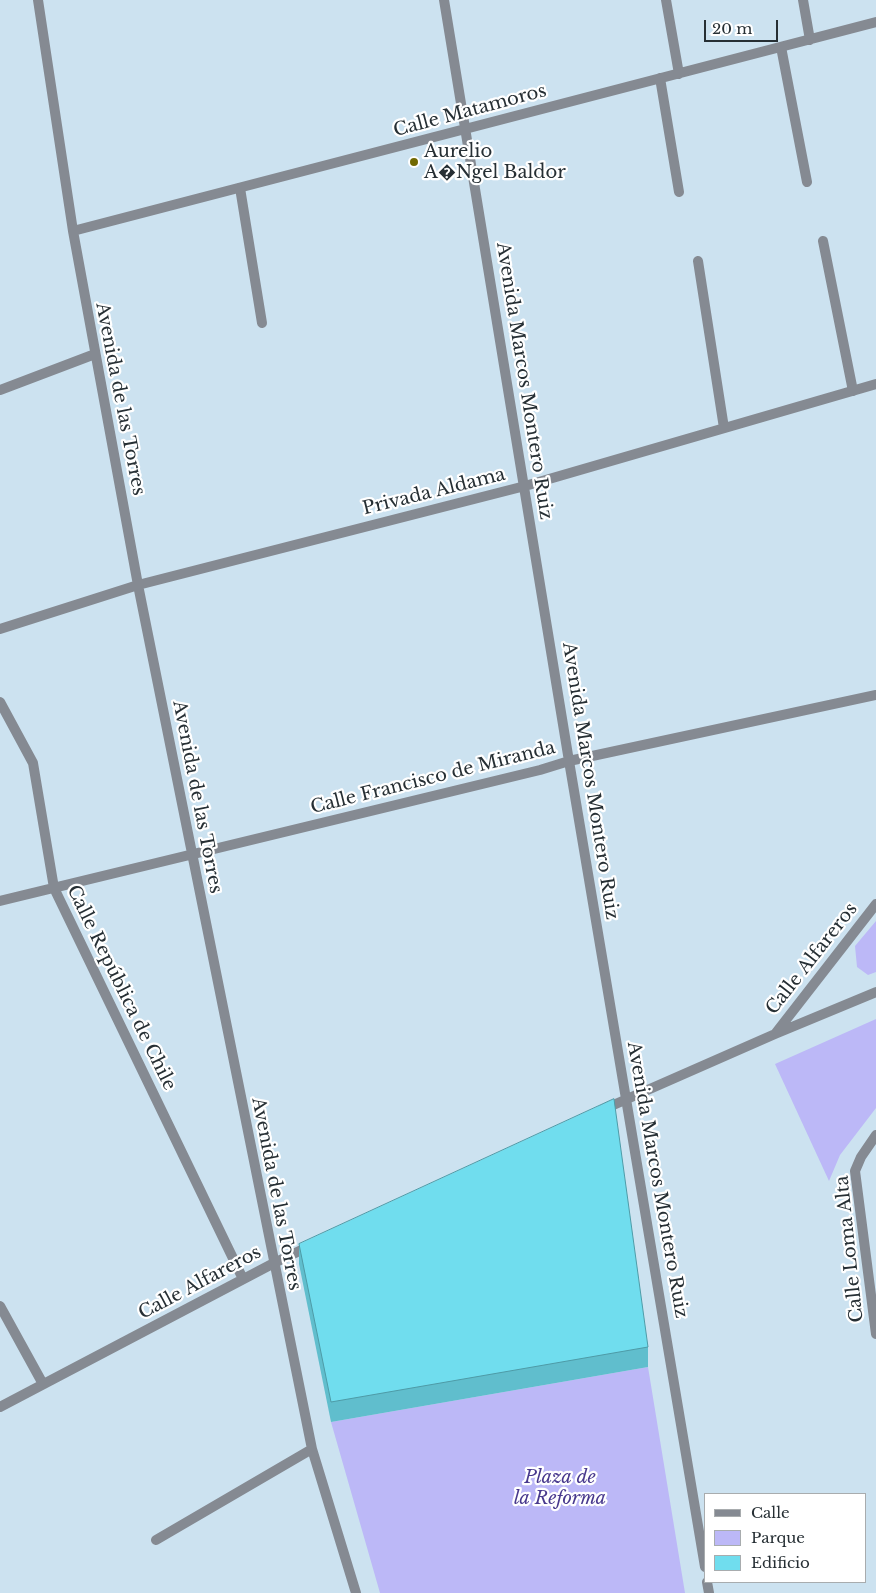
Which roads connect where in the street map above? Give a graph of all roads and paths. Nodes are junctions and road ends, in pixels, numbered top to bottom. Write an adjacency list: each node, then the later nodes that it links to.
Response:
1 (38, 0): 14 (street, Avenida de las Torres)
2 (444, 0): 10 (street, Avenida Marcos Montero Ruiz)
3 (666, 0): 8 (street)
4 (804, 0): 6 (street)
5 (876, 22): 6 (street, Calle Matamoros)
6 (810, 40): 7 (street, Calle Matamoros)
7 (781, 47): 8 (street, Calle Matamoros); 11 (street)
8 (678, 74): 9 (street, Calle Matamoros)
9 (660, 78): 10 (street, Calle Matamoros); 13 (street)
10 (466, 129): 12 (street, Calle Matamoros); 23 (street, Avenida Marcos Montero Ruiz)
11 (807, 182)
12 (240, 188): 14 (street, Calle Matamoros); 17 (street)
13 (679, 192)
14 (73, 231): 18 (street, Avenida de las Torres)
15 (823, 241): 21 (street)
16 (698, 261): 22 (street)
17 (262, 323)
18 (94, 354): 20 (street); 24 (street, Avenida de las Torres)
19 (876, 384): 21 (street, Privada Aldama)
20 (0, 390)
21 (853, 391): 22 (street, Privada Aldama)
22 (724, 428): 23 (street, Privada Aldama)
23 (525, 486): 24 (street, Privada Aldama); 28 (street, Avenida Marcos Montero Ruiz)
24 (138, 585): 25 (street, Privada Aldama); 29 (street, Avenida de las Torres)
25 (0, 629)
26 (876, 695): 28 (street, Calle Francisco de Miranda)
27 (0, 702): 30 (street, Calle República de Chile)
28 (569, 761): 29 (street, Calle Francisco de Miranda); 35 (street, Avenida Marcos Montero Ruiz)
29 (192, 855): 30 (street, Calle Francisco de Miranda); 39 (street, Avenida de las Torres)
30 (54, 888): 31 (street, Calle Francisco de Miranda); 40 (street, Calle República de Chile)
31 (0, 901)
32 (876, 904): 34 (street, Calle Alfareros)
33 (876, 992): 34 (street, Calle Alfareros)
34 (775, 1034): 35 (street, Calle Alfareros)
35 (627, 1099): 36 (street, Calle Alfareros); 47 (street, Avenida Marcos Montero Ruiz)
36 (590, 1116)
37 (876, 1135): 42 (street, Calle Loma Alta)
38 (319, 1242): 39 (street, Calle Alfareros)
39 (274, 1263): 40 (street, Calle Alfareros); 45 (street, Avenida de las Torres)
40 (243, 1279): 43 (street, Calle Alfareros)
41 (0, 1306): 43 (street)
42 (876, 1334)
43 (43, 1384): 44 (street, Calle Alfareros)
44 (0, 1407)
45 (312, 1449): 46 (street); 48 (street, Avenida de las Torres)
46 (156, 1540)
47 (704, 1561)
48 (356, 1593)

